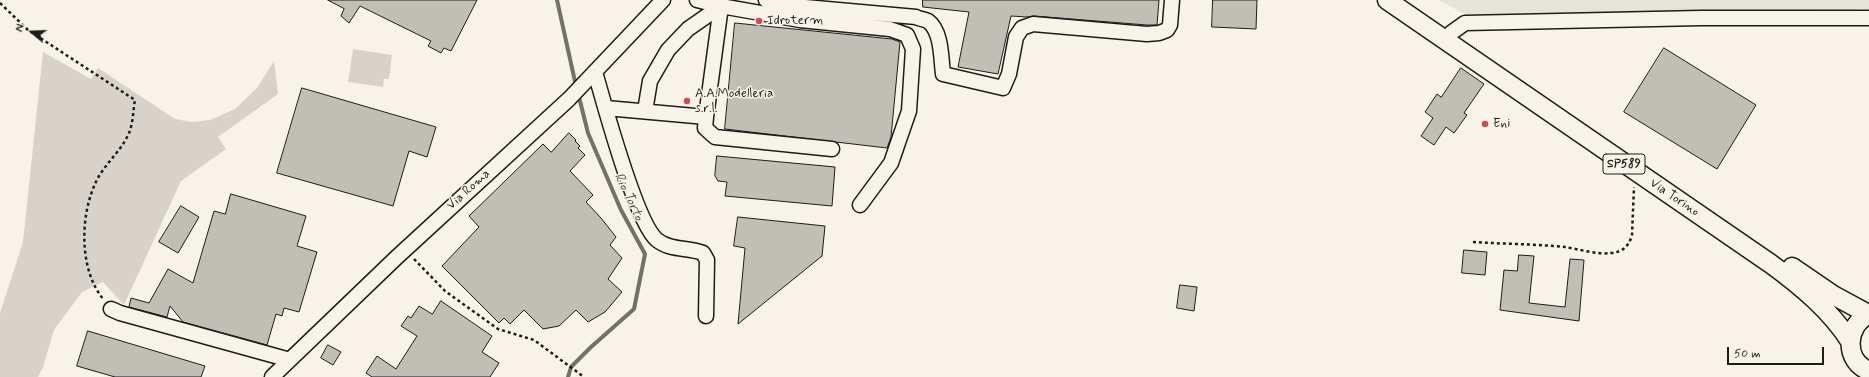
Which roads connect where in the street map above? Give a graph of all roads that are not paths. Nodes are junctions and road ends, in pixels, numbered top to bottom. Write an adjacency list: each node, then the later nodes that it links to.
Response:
1 (663, 0): 11 (street, Via Roma)
2 (697, 0): 8 (street)
3 (766, 0): 7 (street)
4 (1172, 0): 7 (street)
5 (1387, 0): 20 (main road, Via Torino / SP589)
6 (1404, 0): 10 (main road, Via Torino / SP589)
7 (790, 2)
8 (721, 6): 13 (street); 14 (street); 16 (street)
9 (1869, 18): 10 (street)
10 (1451, 33): 18 (main road, Via Torino / SP589)
11 (595, 72): 12 (street); 21 (street, Via Roma)
12 (606, 108): 13 (street); 19 (street)
13 (645, 111): 14 (street)
14 (706, 117): 15 (street)
15 (832, 149)
16 (860, 205)
17 (111, 309): 21 (street)
18 (1868, 314): 20 (main road, SP589)
19 (706, 316)
20 (1850, 341): 22 (main road, SP589)
21 (285, 359): 23 (street, Via Roma)
22 (1869, 370)
23 (272, 377)

